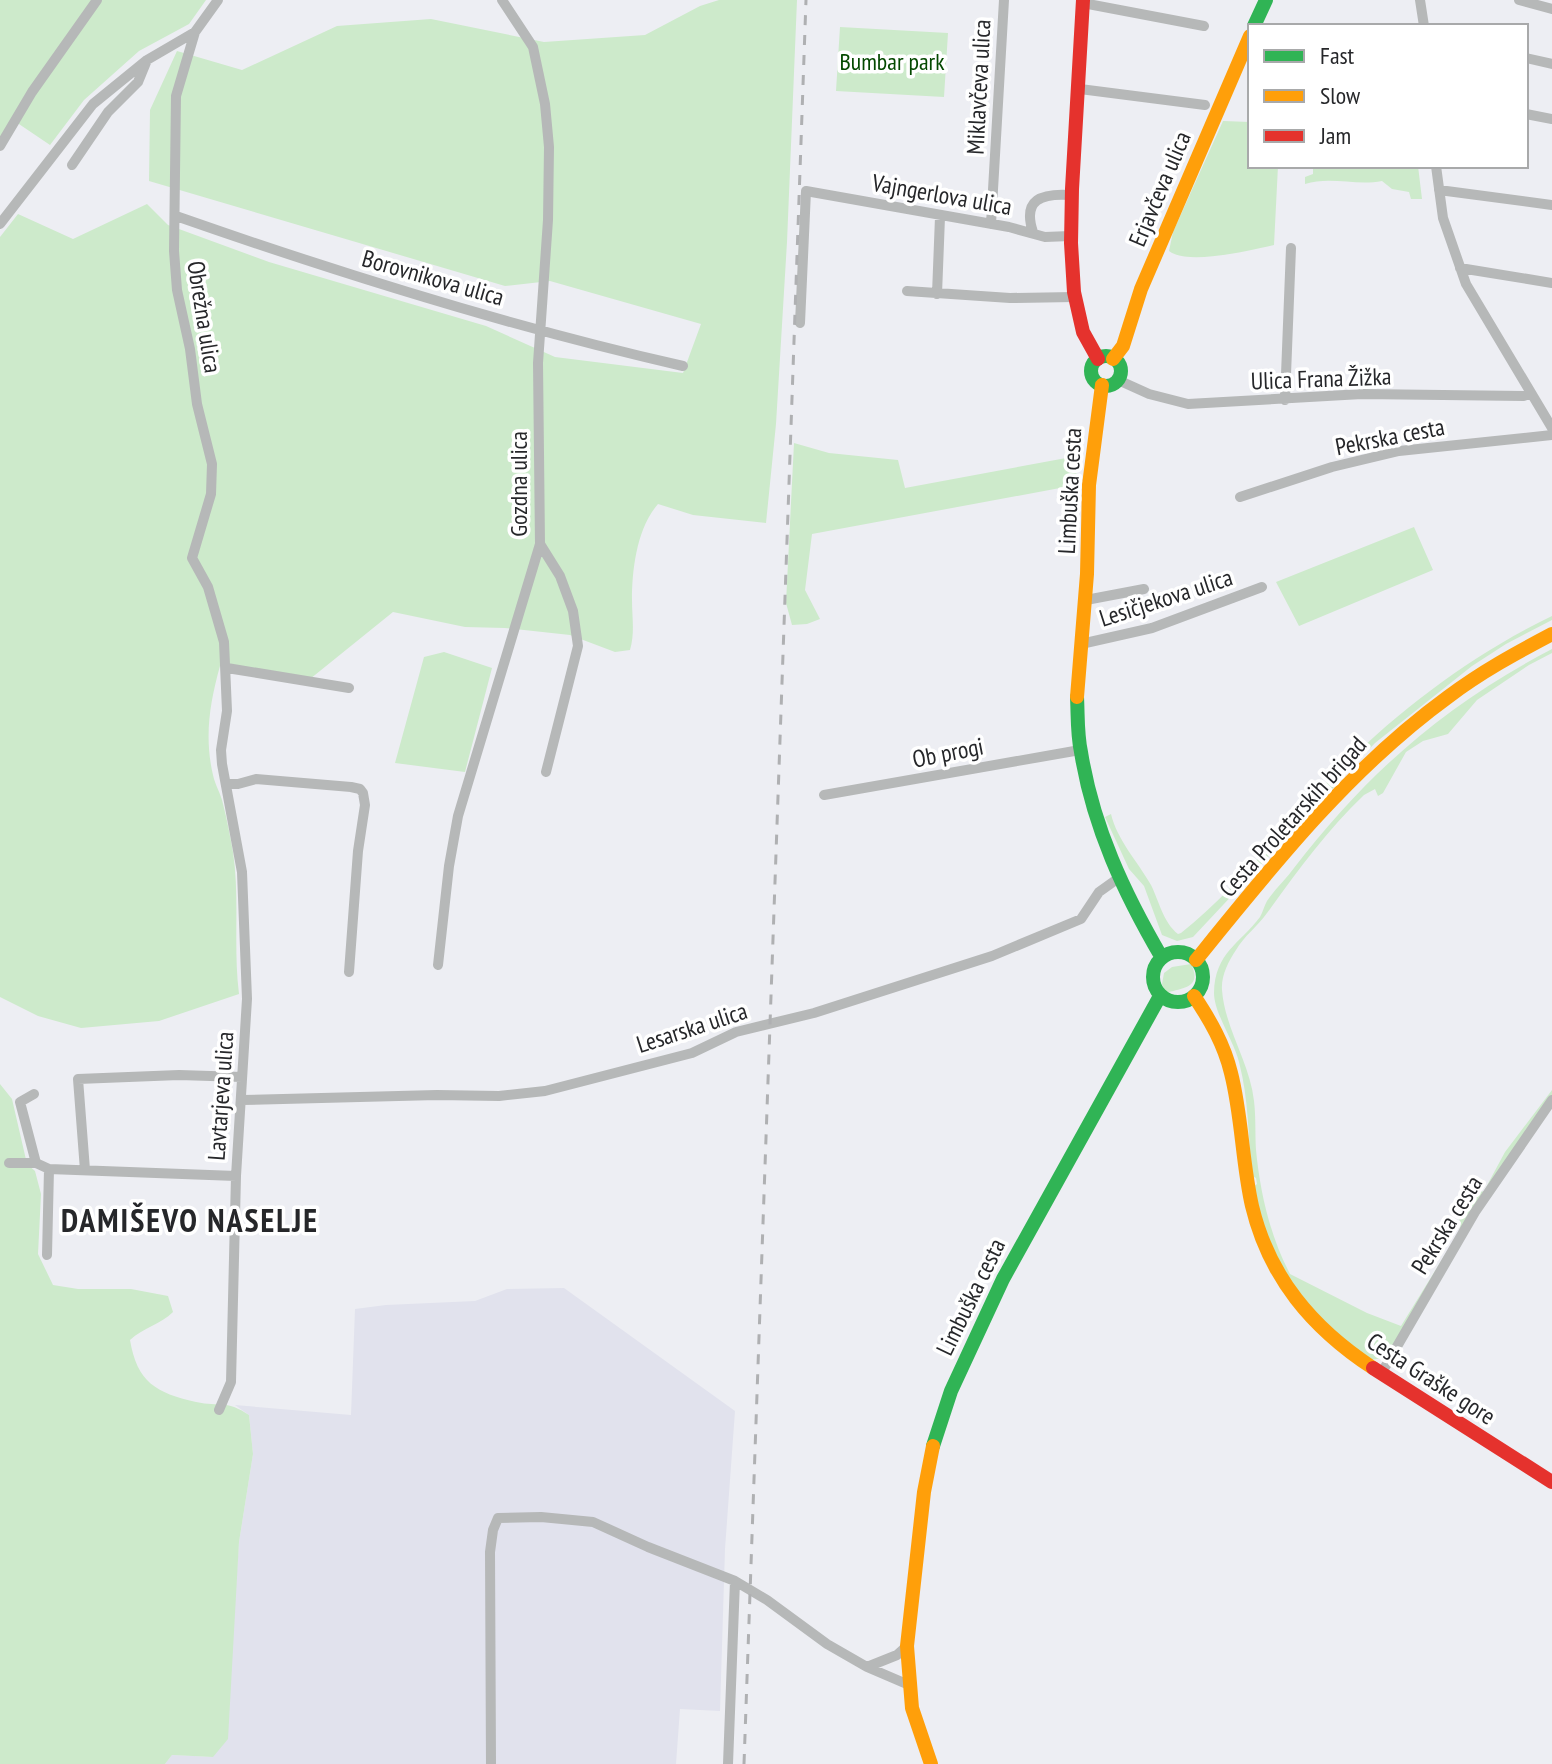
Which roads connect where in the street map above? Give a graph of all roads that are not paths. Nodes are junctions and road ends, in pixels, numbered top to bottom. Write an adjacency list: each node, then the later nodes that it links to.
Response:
1 (97, 0): 22 (street)
2 (218, 0): 13 (street, Obrežna ulica)
3 (502, 0): 41 (street, Gozdna ulica)
4 (1004, 0): 31 (street, Miklavčeva ulica)
5 (1266, 0): 10 (main road)
6 (1420, 0): 11 (street)
7 (1519, 0): 9 (street)
8 (1083, 2): 12 (street); 18 (main road, Limbuška cesta)
9 (1552, 9)
10 (1255, 24)
11 (1424, 24)
12 (1204, 26)
13 (195, 32): 16 (street, Obrežna ulica); 28 (street, Obrežna ulica)
14 (1248, 41): 43 (main road, Erjavčeva ulica)
15 (1528, 58): 17 (street)
16 (147, 60): 23 (street, Obrežna ulica); 30 (street, Obrežna ulica)
17 (1552, 64)
18 (1080, 89): 19 (street); 26 (main road, Limbuška cesta)
19 (1205, 105)
20 (1528, 114): 21 (street)
21 (1552, 119)
22 (0, 146)
23 (72, 165)
24 (1436, 168): 25 (street)
25 (1439, 190): 27 (street); 35 (street)
26 (1071, 195): 32 (street); 33 (main road, Limbuška cesta)
27 (1552, 205)
28 (176, 216): 41 (street, Borovnikova ulica); 53 (street, Obrežna ulica)
29 (940, 217): 31 (street, Vajngerlova ulica); 38 (street); 40 (street, Vajngerlova ulica)
30 (0, 224)
31 (991, 224): 32 (street, Vajngerlova ulica)
32 (1033, 232): 33 (street, Vajngerlova ulica)
33 (1070, 236): 39 (main road, Limbuška cesta)
34 (1291, 248): 48 (street)
35 (1460, 268): 36 (street); 47 (street)
36 (1552, 283)
37 (907, 291): 38 (street)
38 (937, 294): 39 (street)
39 (1074, 297): 42 (main road, Limbuška cesta)
40 (800, 323)
41 (540, 330): 44 (street, Borovnikova ulica); 52 (street, Gozdna ulica)
42 (1098, 359): 43 (main road); 46 (main road, Limbuška cesta)
43 (1113, 359): 45 (main road)
44 (683, 366)
45 (1118, 380): 46 (main road); 48 (street, Ulica Frana Žižka)
46 (1102, 385): 56 (main road, Limbuška cesta)
47 (1531, 393): 48 (street, Ulica Frana Žižka); 49 (street)
48 (1285, 400)
49 (1552, 428)
50 (1552, 435): 51 (street, Pekrska cesta)
51 (1240, 497)
52 (540, 544): 62 (street); 68 (street, Gozdna ulica)
53 (192, 558): 59 (street, Lavtarjeva ulica)
54 (1262, 587): 58 (street, Lesičjekova ulica)
55 (1144, 589): 56 (street)
56 (1086, 600): 58 (main road, Limbuška cesta)
57 (1552, 634): 67 (main road, Cesta Proletarskih brigad)
58 (1081, 644): 61 (main road, Limbuška cesta)
59 (227, 668): 60 (street); 63 (street, Lavtarjeva ulica)
60 (349, 688)
61 (1080, 750): 64 (street, Ob progi); 65 (main road, Limbuška cesta)
62 (546, 772)
63 (226, 784): 69 (street); 72 (street, Lavtarjeva ulica)
64 (824, 795)
65 (1120, 877): 66 (main road, Limbuška cesta); 74 (street, Lesarska ulica)
66 (1162, 958): 67 (main road); 70 (main road)
67 (1196, 960): 71 (main road)
68 (438, 965)
69 (349, 972)
70 (1160, 996): 71 (main road); 86 (main road, Limbuška cesta)
71 (1194, 996): 82 (main road, Cesta Graške gore)
72 (242, 1077): 74 (street, Lavtarjeva ulica); 79 (street)
73 (34, 1094): 77 (street)
74 (242, 1100): 80 (street, Lavtarjeva ulica)
75 (1552, 1100): 82 (street, Pekrska cesta)
76 (9, 1163): 77 (street)
77 (36, 1163): 78 (street)
78 (49, 1169): 79 (street); 81 (street)
79 (85, 1170): 80 (street)
80 (236, 1176): 83 (street, Lavtarjeva ulica)
81 (47, 1255)
82 (1381, 1374): 84 (main road, Cesta Graške gore)
83 (219, 1410)
84 (1552, 1482)
85 (735, 1581): 87 (street); 89 (street); 90 (street)
86 (907, 1646): 87 (street); 88 (main road, Limbuška cesta)
87 (867, 1667): 88 (street)
88 (909, 1685): 91 (main road, Limbuška cesta)
89 (491, 1764)
90 (728, 1764)
91 (931, 1764)

